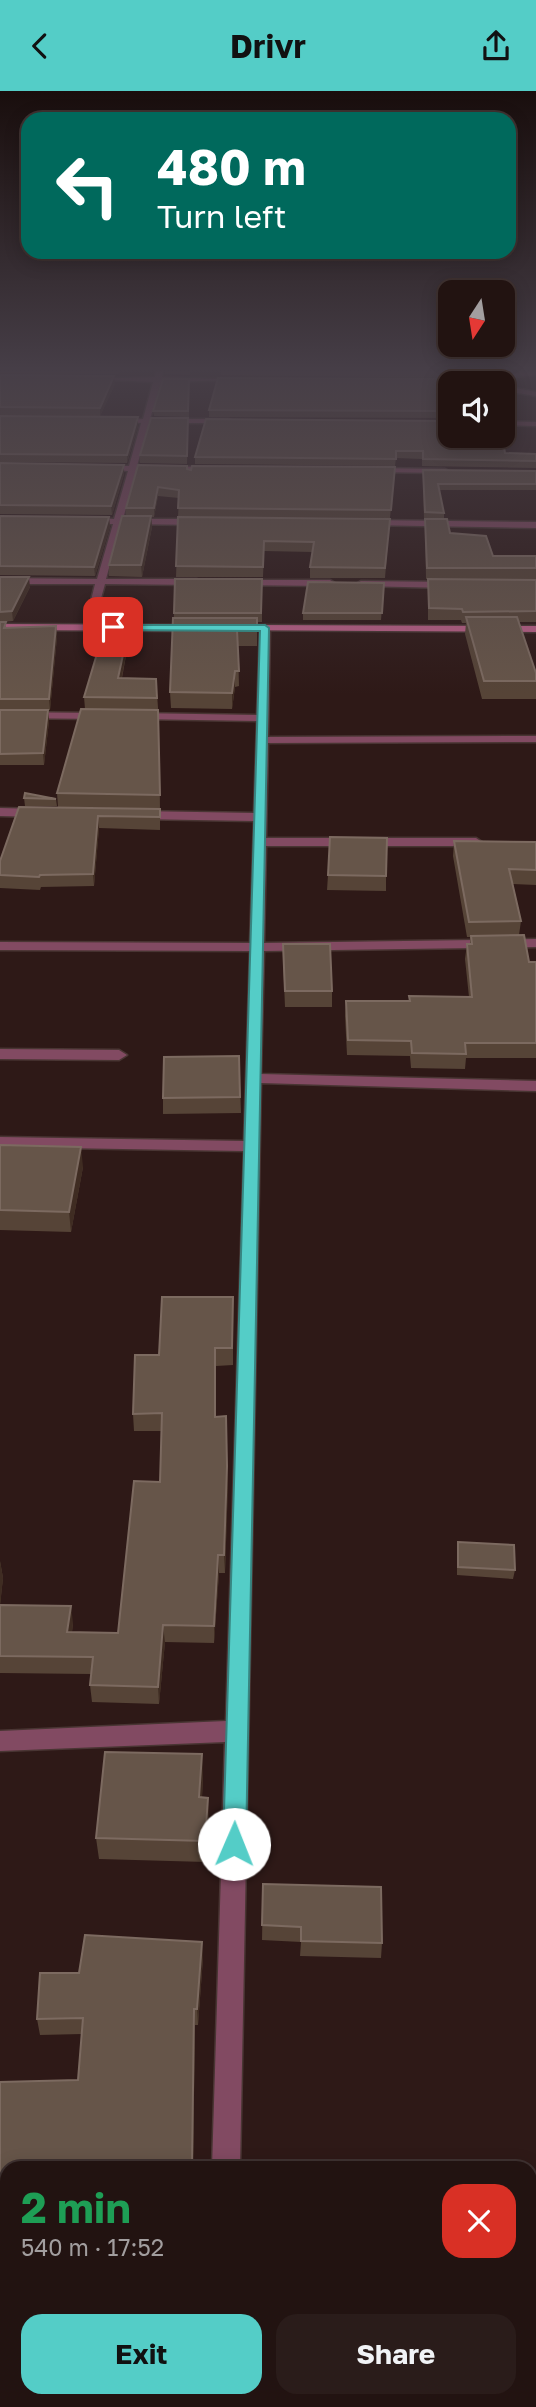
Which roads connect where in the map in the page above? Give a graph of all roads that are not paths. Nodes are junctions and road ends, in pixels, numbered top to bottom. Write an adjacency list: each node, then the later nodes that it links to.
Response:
1 (130, 479): 3 (street)
2 (79, 521): 3 (street)
3 (118, 521): 4 (street); 8 (street)
4 (216, 522)
5 (355, 523): 6 (street)
6 (536, 525)
7 (0, 581): 8 (street)
8 (101, 582): 9 (street); 13 (street)
9 (210, 582)
10 (223, 583): 11 (street)
11 (454, 585)
12 (0, 627): 13 (street)
13 (88, 627): 14 (street)
14 (210, 628)
15 (224, 628): 16 (street)
16 (265, 628): 17 (street); 21 (street)
17 (536, 629)
18 (0, 715): 19 (street)
19 (111, 716)
20 (124, 716): 21 (street)
21 (263, 717): 23 (street)
22 (536, 739): 23 (street)
23 (262, 740): 27 (street)
24 (0, 812): 25 (street)
25 (55, 813)
26 (123, 815): 27 (street)
27 (260, 817): 28 (street)
28 (260, 842): 29 (street); 32 (street)
29 (495, 842)
30 (536, 943): 32 (street)
31 (0, 946): 32 (street)
32 (257, 947): 35 (street)
33 (0, 1054): 34 (street)
34 (119, 1055)
35 (254, 1078): 36 (street); 38 (street)
36 (536, 1086)
37 (0, 1142): 38 (street)
38 (252, 1146): 39 (street)
39 (237, 1731): 40 (street); 41 (street)
40 (0, 1741)
41 (226, 2161)

